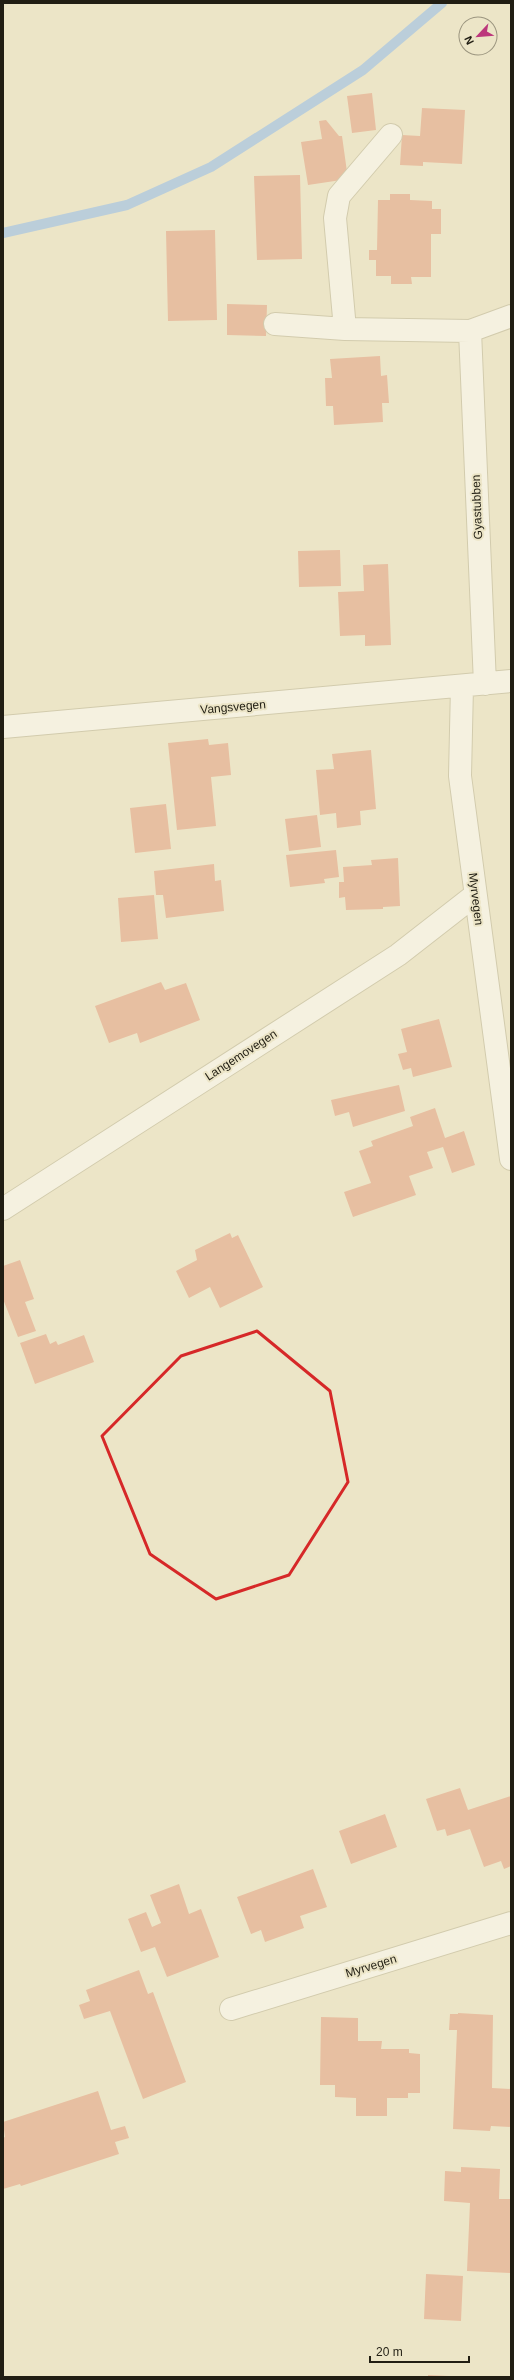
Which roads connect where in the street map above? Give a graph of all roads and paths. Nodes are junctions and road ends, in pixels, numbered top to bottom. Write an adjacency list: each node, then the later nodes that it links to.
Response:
1 (391, 135): 4 (street)
2 (511, 316): 5 (street)
3 (275, 324): 4 (street)
4 (345, 329): 5 (street)
5 (470, 331): 7 (street, Gyastubben)
6 (511, 681): 7 (street)
7 (485, 684): 8 (street)
8 (462, 686): 9 (street, Vangsvegen); 10 (street, Myrvegen)
9 (3, 727)
10 (475, 895): 11 (street, Myrvegen); 12 (street, Langemovegen)
11 (511, 1159)
12 (3, 1209)
13 (511, 1923): 14 (street, Myrvegen)
14 (231, 2010)

